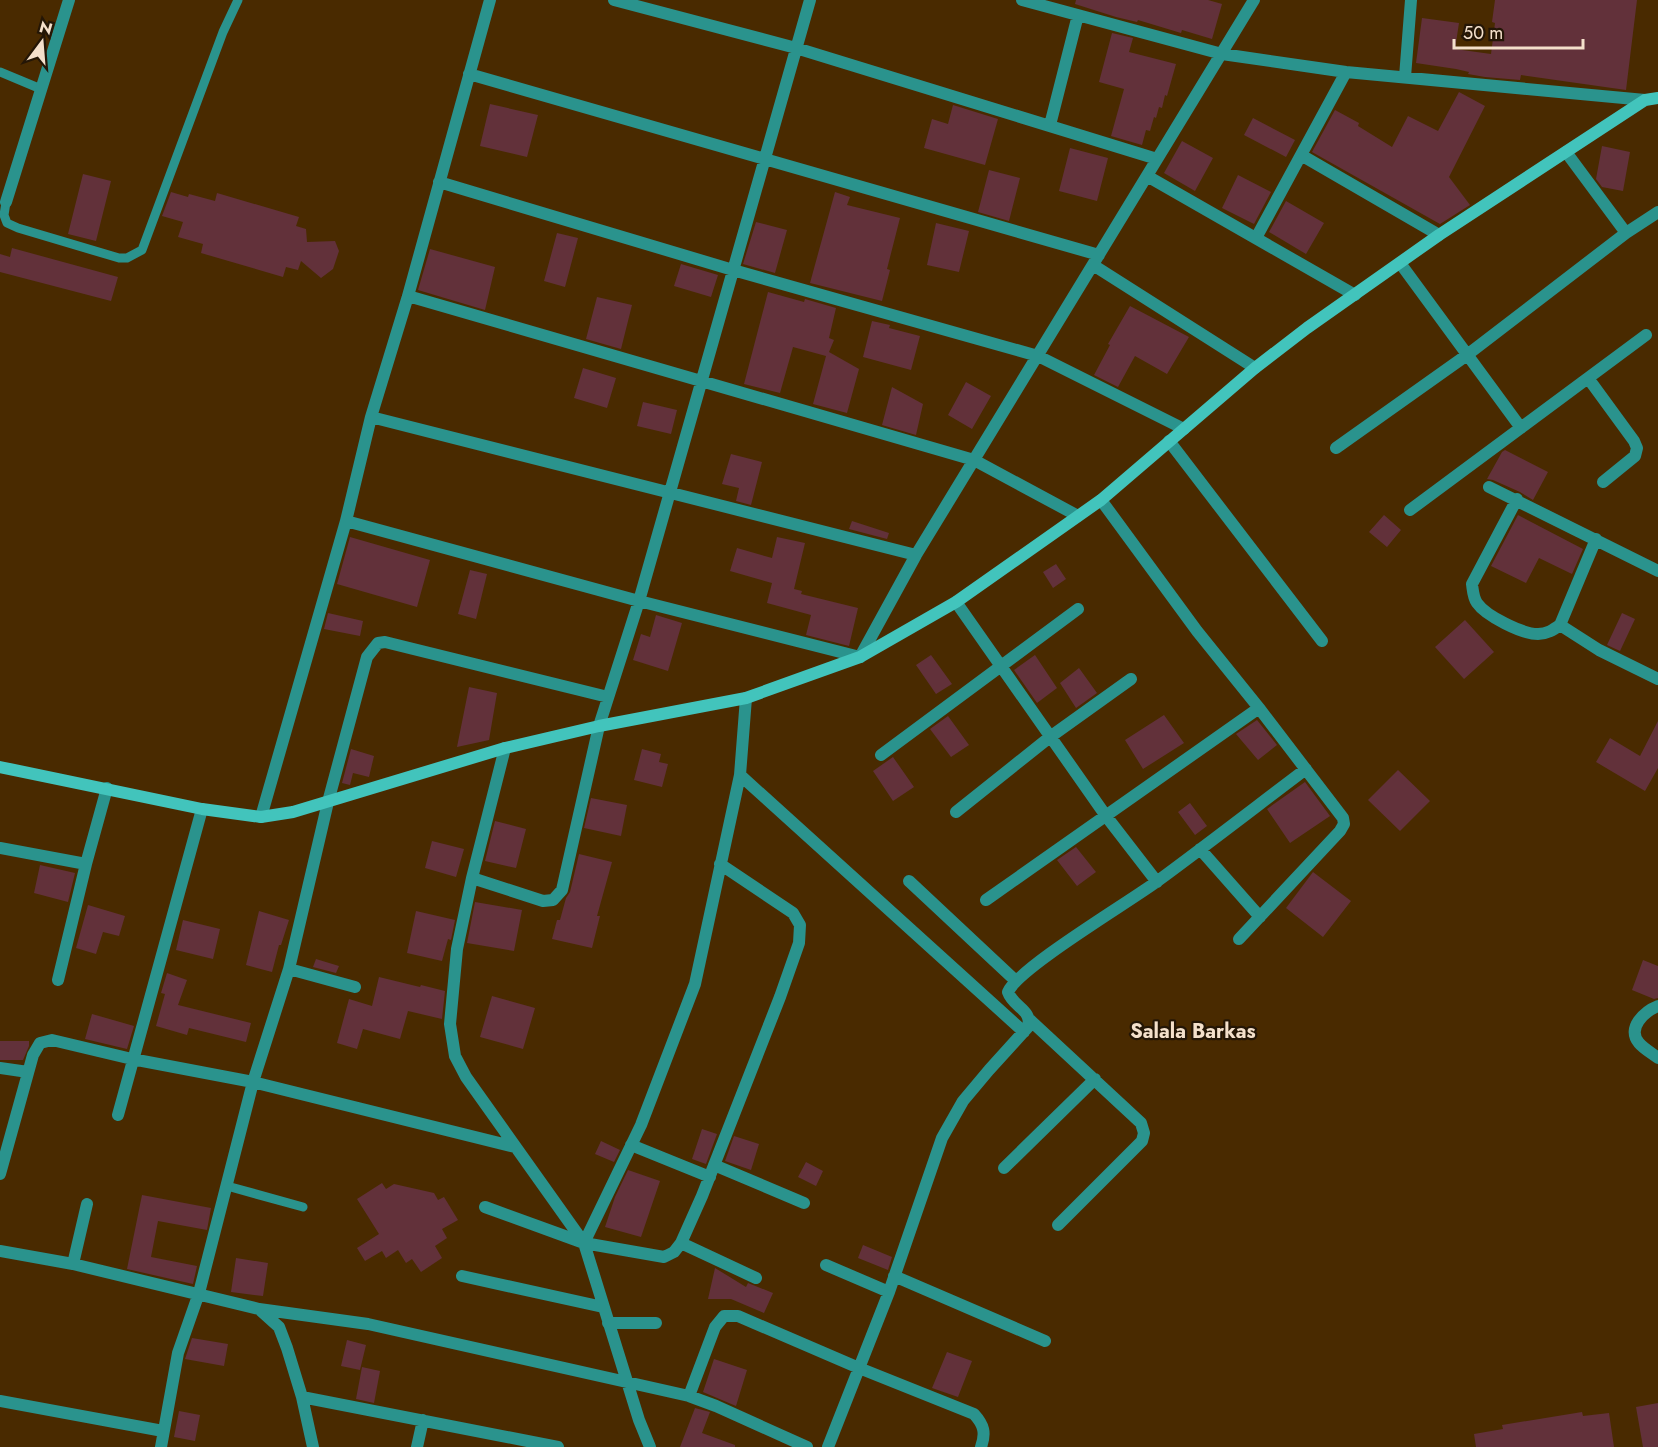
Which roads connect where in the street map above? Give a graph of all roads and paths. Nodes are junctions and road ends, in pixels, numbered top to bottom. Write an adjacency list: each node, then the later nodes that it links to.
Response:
1 (69, 0): 17 (street)
2 (238, 0): 27 (lane)
3 (490, 0): 15 (street)
4 (614, 0): 11 (street)
5 (810, 0): 11 (street)
6 (1022, 0): 9 (street)
7 (1254, 0): 12 (street)
8 (1412, 0): 16 (street)
9 (1066, 6): 10 (street)
10 (1078, 15): 12 (street); 20 (street)
11 (796, 48): 20 (street); 23 (street)
12 (1222, 54): 14 (street); 24 (street)
13 (0, 72): 17 (lane)
14 (1346, 72): 16 (street); 22 (street)
15 (469, 75): 23 (street); 26 (street)
16 (1405, 77): 19 (street)
17 (41, 88): 27 (street)
18 (1658, 98): 19 (street)
19 (1645, 100): 21 (street)
20 (1050, 125): 24 (street)
21 (1566, 152): 29 (street); 30 (street)
22 (1300, 155): 30 (street); 31 (street)
23 (764, 159): 32 (street); 34 (street)
24 (1157, 159): 25 (street)
25 (1147, 176): 31 (street); 32 (street)
26 (439, 182): 34 (street); 36 (street)
27 (6, 202)
28 (1658, 212): 29 (street)
29 (1626, 233): 38 (street)
30 (1439, 235): 33 (street)
31 (1256, 238): 35 (street)
32 (1096, 260): 39 (street); 40 (street)
33 (1400, 263): 35 (street); 38 (street)
34 (733, 270): 39 (street); 42 (street)
35 (1354, 294): 40 (street)
36 (408, 296): 42 (street); 43 (street)
37 (1646, 335): 41 (street)
38 (1467, 355): 44 (street); 47 (street)
39 (1038, 356): 45 (street); 48 (street)
40 (1255, 368): 45 (street)
41 (1588, 378): 44 (street); 49 (street)
42 (702, 380): 48 (street); 51 (street)
43 (370, 417): 51 (street); 56 (street)
44 (1521, 428): 54 (street)
45 (1184, 429): 46 (street)
46 (1169, 441): 53 (street); 64 (street)
47 (1336, 448)
48 (975, 460): 55 (street); 58 (street)
49 (1603, 482)
50 (1489, 487): 52 (street)
51 (670, 492): 58 (street); 60 (street)
52 (1517, 499): 57 (street); 63 (street)
53 (1101, 500): 55 (street); 71 (street)
54 (1410, 510)
55 (1078, 516): 61 (street)
56 (346, 521): 60 (street); 84 (street)
57 (1596, 539): 59 (street); 63 (street)
58 (916, 555): 65 (street)
59 (1658, 571)
60 (639, 601): 65 (street); 69 (street)
61 (956, 602): 65 (street); 66 (street)
62 (1078, 609): 66 (street)
63 (1560, 625): 68 (street)
64 (1322, 641)
65 (860, 657): 70 (street)
66 (1000, 668): 73 (street); 75 (street)
67 (1131, 679): 73 (street)
68 (1658, 679)
69 (608, 697): 72 (street); 80 (street)
70 (746, 698): 72 (street); 78 (street)
71 (1259, 708): 77 (street); 83 (street)
72 (599, 726): 74 (street); 89 (street)
73 (1050, 737): 82 (street); 83 (street)
74 (505, 748): 80 (street); 89 (street)
75 (881, 755)
76 (0, 767): 79 (street)
77 (1306, 769): 86 (street); 93 (street)
78 (740, 775): 88 (street); 100 (street)
79 (107, 788): 81 (street); 87 (street)
80 (328, 802): 84 (street); 95 (street)
81 (202, 808): 84 (street); 102 (street)
82 (956, 812)
83 (1106, 816): 91 (street); 92 (street)
84 (261, 817)
85 (0, 848): 87 (street)
86 (1200, 849): 91 (street); 93 (street)
87 (86, 864): 96 (street)
88 (720, 864): 108 (street); 111 (street)
89 (472, 878): 109 (street)
90 (909, 881): 97 (street)
91 (1157, 882): 97 (street)
92 (986, 900)
93 (1260, 917): 94 (street)
94 (1239, 939)
95 (289, 969): 98 (street); 106 (street)
96 (58, 981)
97 (1016, 981): 100 (street)
98 (355, 987)
99 (1658, 1006): 101 (street)
100 (1027, 1026): 105 (street); 124 (street)
101 (1658, 1058)
102 (132, 1059): 104 (street); 106 (street); 107 (street)
103 (0, 1068): 104 (street)
104 (28, 1072): 112 (street)
105 (1095, 1079): 110 (street); 118 (street)
106 (253, 1082): 109 (street); 113 (street)
107 (118, 1115)
108 (631, 1145): 111 (street); 120 (street)
109 (515, 1147): 120 (street)
110 (1004, 1168)
111 (712, 1171): 114 (street); 119 (street)
112 (0, 1174)
113 (227, 1186): 116 (lane); 128 (street)
114 (804, 1203)
115 (87, 1204): 122 (street)
116 (303, 1207)
117 (485, 1207): 120 (street)
118 (1058, 1225)
119 (681, 1243): 120 (street); 126 (street)
120 (584, 1244): 129 (street)
121 (0, 1251): 122 (street)
122 (73, 1264): 128 (street)
123 (826, 1265): 127 (street)
124 (894, 1275): 127 (street); 133 (street)
125 (462, 1276): 129 (street)
126 (756, 1278)
127 (889, 1292): 134 (street)
128 (199, 1293): 130 (street); 140 (street)
129 (603, 1307): 131 (street)
130 (259, 1309): 135 (street); 137 (street)
131 (608, 1323): 132 (street); 135 (street)
132 (656, 1323)
133 (1045, 1341)
134 (859, 1368): 136 (street); 147 (street); 148 (street)
135 (627, 1383): 136 (street); 145 (street)
136 (689, 1396): 146 (street)
137 (302, 1397): 139 (street); 142 (street)
138 (0, 1401): 140 (street)
139 (423, 1420): 143 (street); 144 (street)
140 (163, 1431): 141 (street)
141 (161, 1447)
142 (313, 1447)
143 (417, 1447)
144 (558, 1447)
145 (650, 1447)
146 (807, 1447)
147 (828, 1447)
148 (981, 1447)

